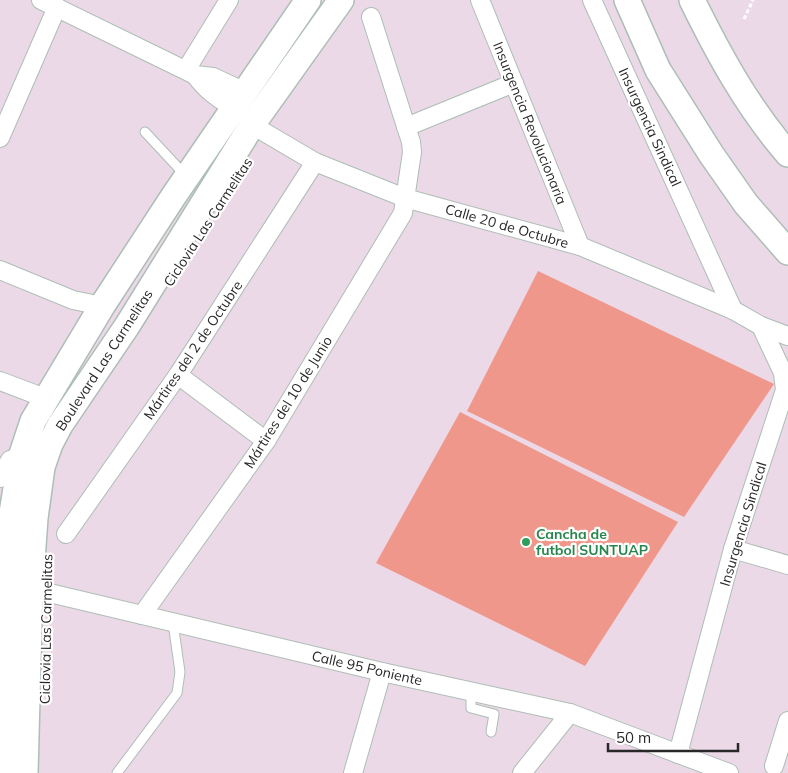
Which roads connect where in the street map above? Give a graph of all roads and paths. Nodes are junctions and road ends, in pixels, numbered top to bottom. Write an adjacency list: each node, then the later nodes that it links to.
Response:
1 (229, 0): 12 (street)
2 (308, 0): 14 (main road, Boulevard Las Carmelitas)
3 (341, 0): 15 (main road, Boulevard Las Carmelitas)
4 (480, 0): 13 (street, Insurgencia Revolucionaria)
5 (592, 0): 28 (street, Insurgencia Sindical)
6 (627, 0): 24 (main road)
7 (692, 0): 19 (main road)
8 (753, 0): 11 (path)
9 (49, 4): 12 (street); 18 (street)
10 (371, 17): 16 (street, Mártires del 10 de Junio)
11 (744, 19)
12 (190, 72): 14 (street)
13 (514, 83): 16 (street); 23 (street, Insurgencia Revolucionaria)
14 (240, 100): 21 (main road, Boulevard Las Carmelitas)
15 (252, 125): 20 (street, Calle 20 de Octubre); 27 (main road, Boulevard Las Carmelitas)
16 (406, 127): 22 (street, Mártires del 10 de Junio)
17 (145, 132): 21 (lane)
18 (0, 138)
19 (788, 154)
20 (315, 162): 22 (street, Calle 20 de Octubre); 31 (street, Mártires del 2 de Octubre)
21 (186, 177): 26 (main road, Boulevard Las Carmelitas)
22 (405, 198): 23 (street, Calle 20 de Octubre); 34 (street, Mártires del 10 de Junio)
23 (580, 246): 28 (street, Calle 20 de Octubre)
24 (788, 252)
25 (0, 270): 26 (street)
26 (109, 296): 27 (main road); 33 (main road, Boulevard Las Carmelitas)
27 (142, 302): 40 (main road, Boulevard Las Carmelitas)
28 (733, 310): 29 (street, Calle 20 de Octubre)
29 (762, 326): 30 (street, Calle 20 de Octubre); 38 (street, Insurgencia Sindical)
30 (788, 336)
31 (178, 375): 34 (street); 37 (street, Mártires del 2 de Octubre)
32 (0, 381): 33 (street)
33 (45, 398): 35 (main road, Boulevard Las Carmelitas)
34 (266, 441): 41 (street, Mártires del 10 de Junio)
35 (21, 457): 36 (street); 40 (main road, Boulevard Las Carmelitas)
36 (0, 478)
37 (66, 534)
38 (733, 549): 39 (street); 49 (street, Insurgencia Sindical)
39 (788, 565)
40 (12, 584): 41 (street, Calle 95 Poniente); 43 (main road, Boulevard Las Carmelitas); 53 (main road, Boulevard Las Carmelitas)
41 (142, 615): 42 (street, Calle 95 Poniente)
42 (173, 622): 44 (street, Calle 95 Poniente); 54 (lane)
43 (3, 642): 52 (main road, Boulevard Las Carmelitas)
44 (382, 672): 45 (street, Calle 95 Poniente); 55 (street)
45 (471, 691): 46 (street, Calle 95 Poniente); 48 (lane)
46 (570, 713): 49 (street, Calle 95 Poniente); 56 (street)
47 (788, 721): 50 (street)
48 (491, 732)
49 (678, 754): 51 (street, Calle 95 Poniente)
50 (774, 766)
51 (708, 769): 57 (street, Calle 95 Poniente)
52 (1, 773)
53 (25, 773)
54 (117, 773)
55 (353, 773)
56 (522, 773)
57 (729, 773)

